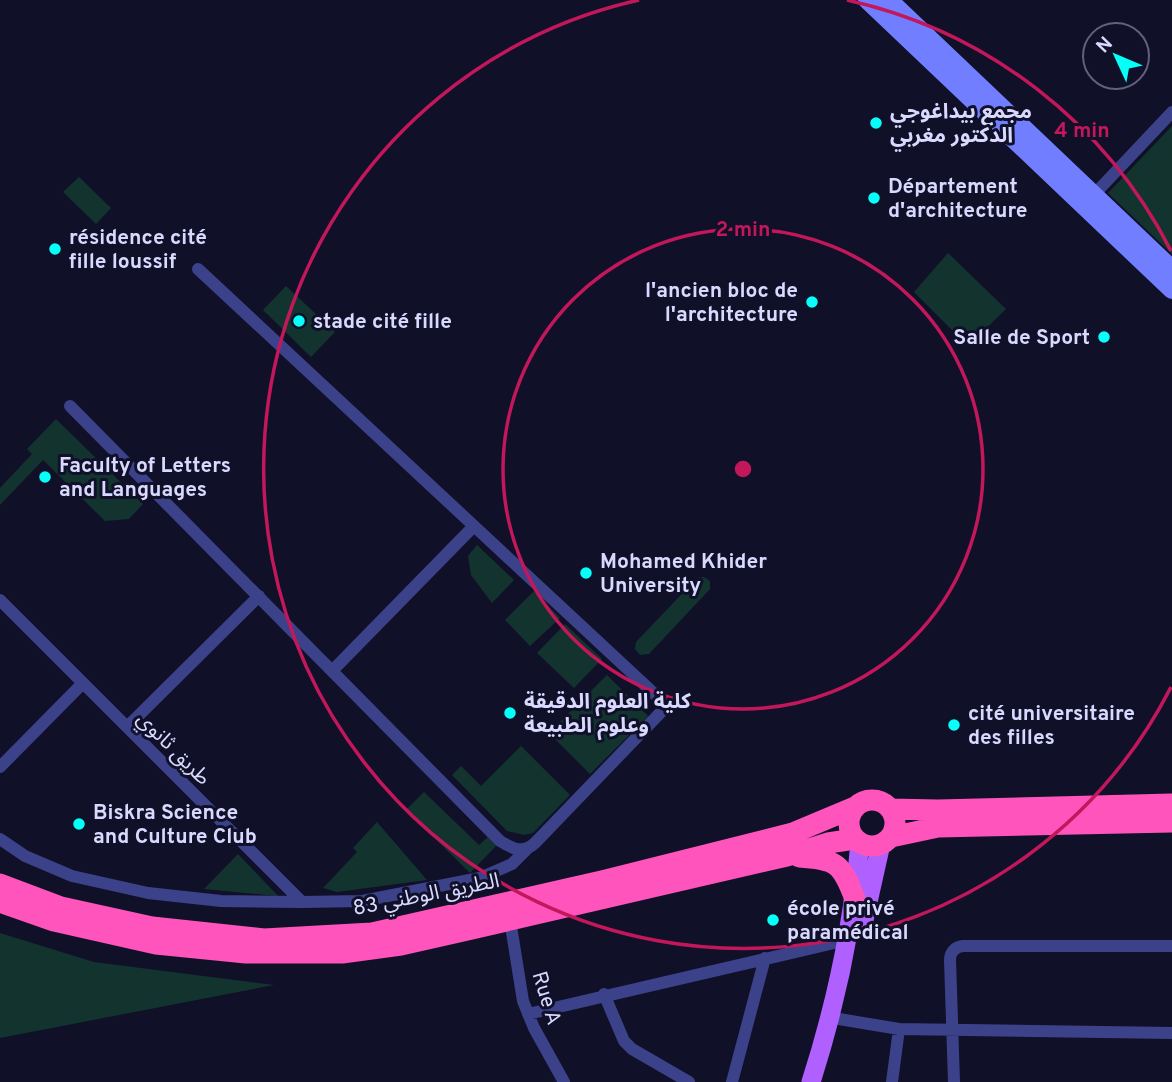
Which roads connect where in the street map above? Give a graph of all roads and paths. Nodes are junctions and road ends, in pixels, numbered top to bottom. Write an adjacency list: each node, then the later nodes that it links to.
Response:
1 (867, 0): 4 (main road)
2 (889, 0): 4 (main road)
3 (1172, 112): 4 (street)
4 (1089, 201): 6 (main road); 7 (main road)
5 (198, 269): 9 (street)
6 (1172, 269)
7 (1172, 290)
8 (70, 406): 10 (street)
9 (474, 526): 12 (street); 22 (street)
10 (259, 596): 12 (street); 14 (street)
11 (0, 600): 13 (street, طريق ثانوي)
12 (332, 671): 22 (street)
13 (83, 683): 14 (street, طريق ثانوي); 15 (street)
14 (127, 727): 27 (street, طريق ثانوي)
15 (0, 766)
16 (1172, 804): 18 (highway)
17 (855, 807): 18 (highway); 21 (highway); 24 (highway, الطريق الوطني 83)
18 (890, 809): 21 (highway)
19 (1172, 822): 21 (highway, الطريق الوطني 83)
20 (0, 839): 27 (street)
21 (872, 840): 23 (highway, الطريق الوطني 83); 25 (main road); 34 (main road)
22 (528, 848): 27 (street)
23 (786, 856): 25 (highway); 28 (highway, الطريق الوطني 83)
24 (0, 884)
25 (855, 899): 29 (main road)
26 (0, 902): 28 (highway, الطريق الوطني 83)
27 (302, 902)
28 (510, 919): 33 (street, Rue A)
29 (847, 940): 31 (street); 41 (main road)
30 (1172, 946): 36 (street)
31 (765, 958): 32 (street); 40 (street)
32 (604, 994): 33 (street); 39 (street)
33 (528, 1013): 38 (street, Rue A)
34 (839, 1019): 35 (street); 42 (main road)
35 (898, 1028): 36 (street); 43 (street)
36 (951, 1030): 37 (street); 44 (street)
37 (1172, 1033)
38 (564, 1082)
39 (689, 1082)
40 (732, 1082)
41 (811, 1082)
42 (820, 1082)
43 (892, 1082)
44 (954, 1082)

